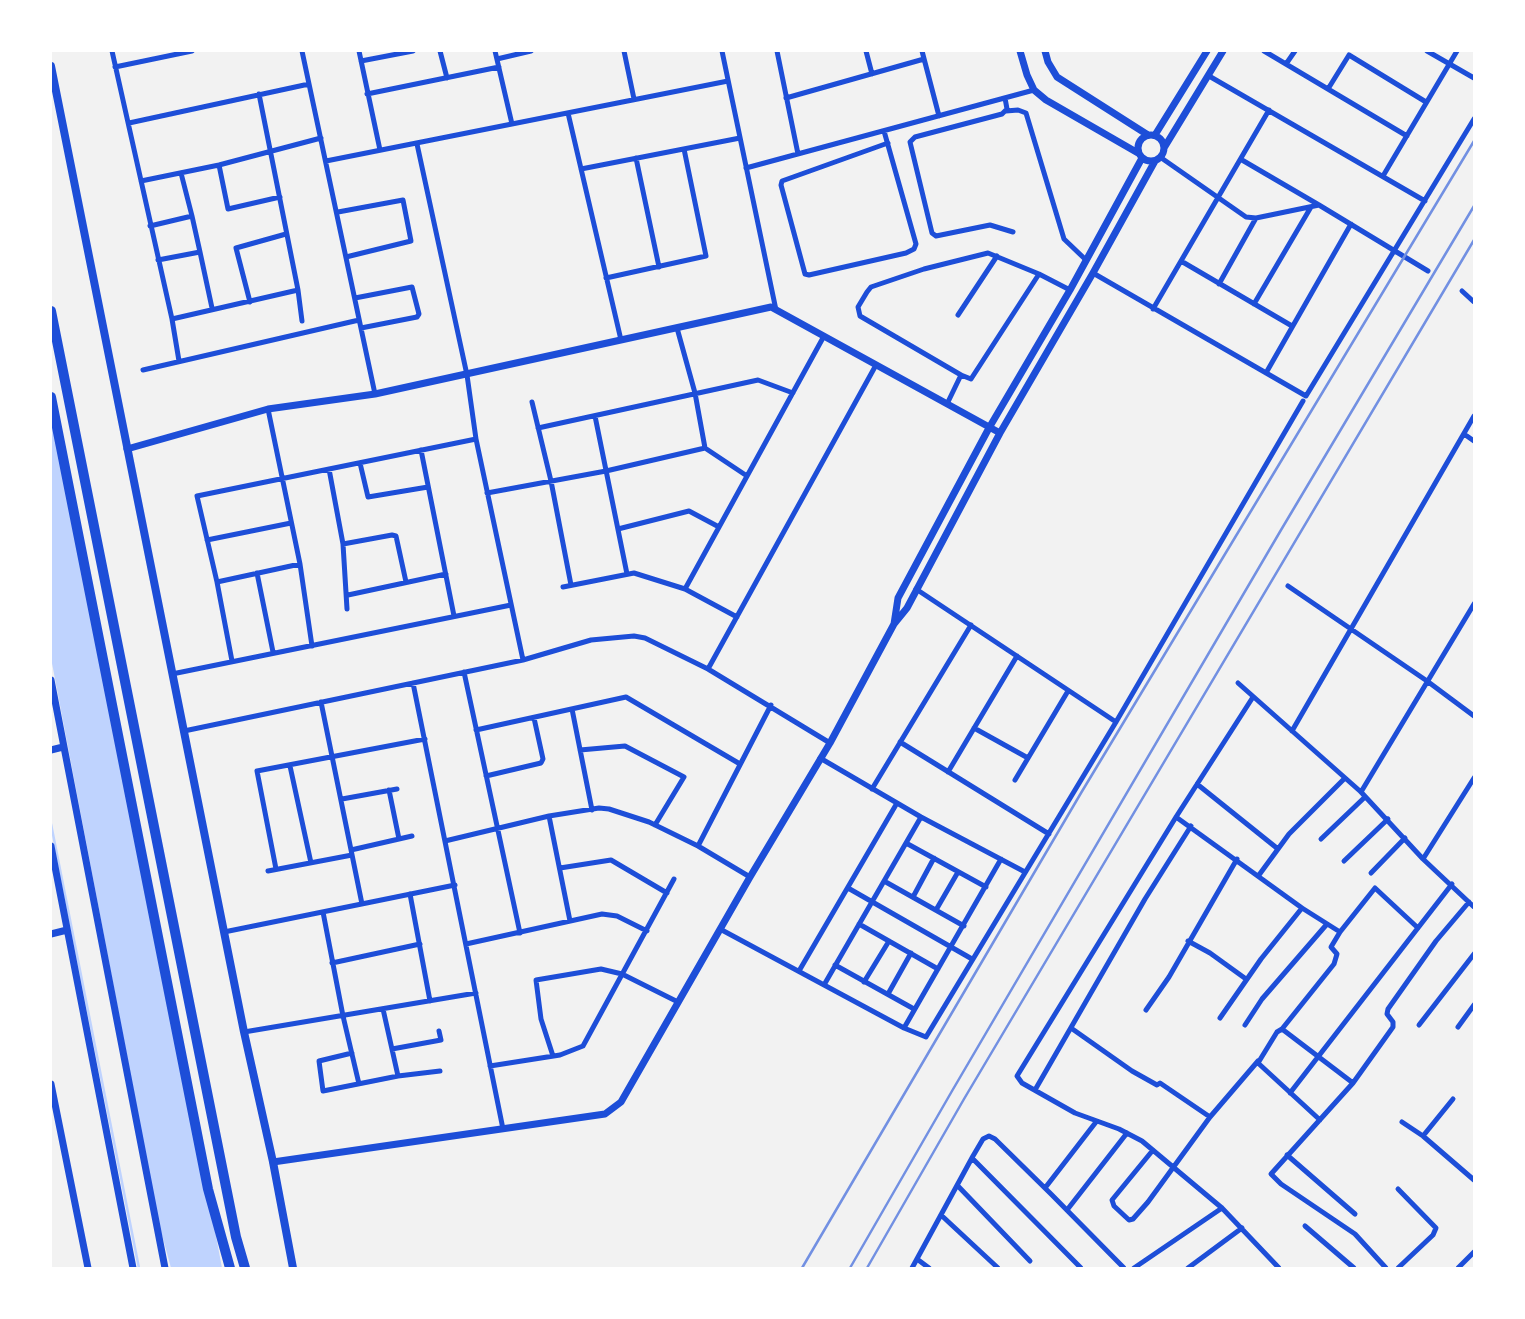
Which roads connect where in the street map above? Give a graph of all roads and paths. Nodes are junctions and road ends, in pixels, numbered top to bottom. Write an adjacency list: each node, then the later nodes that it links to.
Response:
1 (112, 51): 29 (street)
2 (192, 51): 22 (street)
3 (302, 51): 36 (street)
4 (359, 51): 25 (street)
5 (414, 51): 25 (street)
6 (440, 51): 33 (street)
7 (495, 51): 23 (street)
8 (531, 51): 23 (street)
9 (624, 51): 43 (street)
10 (722, 51): 35 (street)
11 (777, 51): 41 (street)
12 (866, 51): 31 (street)
13 (922, 51): 24 (street)
14 (1020, 51): 38 (street)
15 (1045, 51): 53 (street)
16 (1207, 51): 53 (street)
17 (1223, 51): 32 (street)
18 (1264, 51): 26 (street)
19 (1294, 51): 26 (street)
20 (1427, 51): 27 (street)
21 (1457, 51): 27 (street)
22 (160, 54): 29 (street)
23 (497, 59): 30 (street)
24 (924, 59): 31 (street); 48 (street)
25 (361, 61): 40 (street)
26 (1286, 64): 37 (street)
27 (1450, 64): 34 (street); 44 (street)
28 (51, 66): 143 (main road)
29 (116, 67): 50 (street)
30 (499, 67): 33 (street); 51 (street)
31 (873, 74): 41 (street)
32 (1209, 76): 45 (street); 59 (street)
33 (447, 78): 40 (street)
34 (1474, 78)
35 (728, 81): 43 (street); 56 (street)
36 (309, 84): 39 (street); 55 (street)
37 (1328, 89): 44 (street); 54 (street)
38 (1034, 90): 42 (street); 64 (street)
39 (259, 94): 50 (street); 61 (street)
40 (367, 94): 62 (street)
41 (786, 98): 63 (street)
42 (1005, 98): 46 (street); 48 (street)
43 (634, 99): 47 (street)
44 (1426, 103): 54 (street)
45 (1269, 110): 67 (street); 73 (street)
46 (1006, 111): 85 (street); 92 (street)
47 (568, 113): 51 (street); 71 (street)
48 (939, 116): 52 (street)
49 (1474, 119): 77 (street)
50 (129, 123): 74 (street)
51 (512, 124): 58 (street)
52 (884, 131): 57 (street); 63 (street)
53 (1152, 135): 59 (street); 64 (street)
54 (1407, 136): 73 (street)
55 (321, 138): 61 (street); 68 (street)
56 (740, 138): 60 (street); 70 (street)
57 (888, 143): 57 (street)
58 (417, 144): 62 (street); 124 (street)
59 (1164, 148): 66 (street)
60 (684, 149): 65 (street); 94 (street)
61 (271, 150): 69 (street); 75 (street)
62 (380, 150): 68 (street)
63 (798, 154): 70 (street)
64 (1140, 155): 66 (street); 92 (street)
65 (636, 158): 71 (street); 94 (street)
66 (1158, 159): 76 (street); 96 (street)
67 (1242, 160): 76 (street); 78 (street)
68 (326, 161): 80 (street)
69 (219, 165): 72 (street); 75 (street)
70 (746, 168): 109 (street)
71 (580, 169): 98 (street)
72 (181, 173): 74 (street); 81 (street)
73 (1383, 176): 77 (street)
74 (141, 181): 84 (street)
75 (280, 197): 86 (street)
76 (1219, 199): 82 (street); 93 (street)
77 (1425, 201): 88 (street)
78 (1320, 205): 79 (street); 83 (street)
79 (1312, 207): 82 (street); 106 (street)
80 (338, 212): 90 (street); 90 (street)
81 (192, 216): 84 (street); 87 (street)
82 (1256, 218): 99 (street)
83 (1351, 224): 88 (street); 115 (street)
84 (150, 226): 91 (street)
85 (1013, 232)
86 (286, 233): 100 (street); 104 (street)
87 (200, 251): 91 (street); 107 (street)
88 (1395, 251): 95 (street); 130 (street)
89 (996, 256): 97 (street); 111 (street); 125 (street)
90 (346, 257): 103 (street)
91 (158, 260): 112 (street)
92 (1086, 260): 101 (street)
93 (1181, 261): 99 (street); 108 (street)
94 (659, 267): 98 (street)
95 (1429, 271)
96 (1093, 273): 108 (street); 138 (street)
97 (1038, 274): 101 (street); 125 (street)
98 (606, 278): 119 (street)
99 (1219, 284): 106 (street)
100 (298, 290): 104 (street); 114 (street)
101 (1070, 290): 137 (street)
102 (1462, 291): 105 (street)
103 (355, 298): 113 (street); 116 (street)
104 (250, 302): 107 (street)
105 (1474, 302)
106 (1254, 304): 115 (street)
107 (212, 309): 112 (street)
108 (1153, 309): 123 (street)
109 (776, 310): 117 (street); 118 (street)
110 (51, 311): 361 (highway)
111 (958, 315)
112 (172, 319): 120 (street)
113 (359, 320): 116 (street); 120 (street)
114 (302, 321)
115 (1292, 326): 123 (street)
116 (361, 328): 128 (street)
117 (677, 328): 119 (street); 126 (street)
118 (824, 336): 121 (street); 127 (street)
119 (621, 340): 124 (street)
120 (179, 361): 122 (street)
121 (876, 365): 132 (street); 174 (street)
122 (143, 370)
123 (1266, 373): 130 (street)
124 (467, 375): 128 (street); 140 (street)
125 (961, 375): 132 (street)
126 (695, 393): 127 (street); 134 (street); 142 (street)
127 (793, 393): 148 (street)
128 (375, 394): 133 (street)
129 (51, 397): 360 (highway)
130 (1304, 398): 197 (street)
131 (532, 402): 136 (street)
132 (947, 404): 137 (street)
133 (268, 409): 143 (street); 149 (street)
134 (595, 416): 136 (street); 147 (street)
135 (1474, 416): 139 (street)
136 (538, 428): 150 (street)
137 (989, 428): 138 (street); 175 (street)
138 (1000, 433): 168 (street)
139 (1464, 434): 141 (street); 177 (street)
140 (476, 439): 144 (street); 152 (street)
141 (1474, 441)
142 (705, 448): 147 (street); 148 (street)
143 (127, 449): 185 (main road)
144 (421, 450): 145 (street); 151 (street)
145 (360, 463): 146 (street); 151 (street)
146 (329, 469): 149 (street); 157 (street)
147 (606, 471): 150 (street); 155 (street)
148 (747, 476): 154 (street)
149 (282, 478): 153 (street); 156 (street)
150 (551, 481): 152 (street); 164 (street)
151 (428, 487): 161 (street)
152 (487, 493): 171 (street)
153 (291, 523): 156 (street); 158 (street)
154 (719, 527): 155 (street); 167 (street)
155 (618, 529): 160 (street)
156 (207, 540): 162 (street)
157 (344, 544): 163 (street); 169 (street)
158 (300, 564): 159 (street); 178 (street)
159 (257, 573): 162 (street); 179 (street)
160 (627, 573): 164 (street); 167 (street)
161 (446, 574): 163 (street); 173 (street)
162 (217, 582): 182 (street)
163 (406, 582): 169 (street)
164 (571, 585): 166 (street)
165 (1288, 586): 177 (street)
166 (563, 587)
167 (685, 589): 174 (street)
168 (916, 589): 175 (street); 176 (street)
169 (348, 595): 172 (street)
170 (1474, 604): 187 (street)
171 (511, 605): 173 (street); 181 (street)
172 (347, 609)
173 (454, 616): 178 (street)
174 (737, 617): 183 (street)
175 (894, 624): 204 (street)
176 (971, 625): 180 (street); 203 (street)
177 (1349, 629): 187 (street); 201 (street)
178 (312, 646): 179 (street)
179 (273, 652): 182 (street)
180 (1017, 656): 190 (street); 198 (street)
181 (523, 660): 183 (street); 184 (street)
182 (232, 661): 185 (street)
183 (708, 669): 193 (street)
184 (464, 672): 188 (street); 199 (street)
185 (172, 674): 200 (main road)
186 (51, 680): 205 (street)
187 (1427, 681): 195 (street); 220 (street)
188 (413, 683): 192 (street); 202 (street)
189 (1238, 683): 191 (street)
190 (1068, 691): 197 (street); 210 (street)
191 (1253, 696): 201 (street); 218 (street)
192 (321, 702): 200 (street); 208 (street)
193 (771, 705): 204 (street); 211 (street)
194 (572, 709): 196 (street); 207 (street); 211 (street)
195 (1474, 716)
196 (534, 718): 199 (street); 214 (street)
197 (1116, 722): 231 (street)
198 (974, 728): 210 (street); 213 (street)
199 (476, 730): 214 (street)
200 (184, 731): 280 (main road)
201 (1292, 731): 215 (street)
202 (425, 739): 208 (street); 236 (street)
203 (900, 742): 213 (street); 219 (street)
204 (830, 743): 209 (street)
205 (63, 747): 206 (street); 359 (street)
206 (51, 750)
207 (580, 750): 223 (street); 228 (street)
208 (332, 758): 212 (street); 221 (street)
209 (820, 758): 219 (street); 255 (street)
210 (1028, 758): 217 (street)
211 (740, 764): 239 (street)
212 (289, 766): 247 (street); 249 (street)
213 (948, 772): 231 (street)
214 (486, 776): 230 (street)
215 (1345, 778): 220 (street); 240 (street)
216 (1474, 778): 245 (street)
217 (1015, 779)
218 (1197, 784): 226 (street); 240 (street)
219 (872, 789): 222 (street)
220 (1363, 794): 227 (street); 235 (street)
221 (341, 799): 234 (street); 241 (street)
222 (897, 803): 225 (street); 261 (street)
223 (592, 810): 224 (street); 228 (street)
224 (549, 816): 230 (street); 248 (street)
225 (921, 817): 237 (street); 243 (street)
226 (1176, 817): 229 (street); 329 (street)
227 (1388, 819): 233 (street); 246 (street)
228 (655, 825): 239 (street)
229 (1191, 827): 244 (street); 314 (street)
230 (498, 828): 236 (street); 282 (street)
231 (1049, 834): 252 (street)
232 (412, 836): 234 (street)
233 (1405, 838): 245 (street); 253 (street)
234 (399, 839): 241 (street)
235 (1321, 839)
236 (445, 841): 259 (street)
237 (906, 842): 242 (street); 257 (street)
238 (51, 846): 278 (street)
239 (698, 846): 255 (street)
240 (1278, 849): 254 (street)
241 (351, 852): 247 (street); 267 (street)
242 (934, 858): 251 (street); 264 (street)
243 (1001, 859): 252 (street); 260 (street)
244 (1237, 859): 254 (street); 285 (street)
245 (1423, 859): 258 (street)
246 (1343, 861)
247 (310, 863): 249 (street)
248 (560, 868): 262 (street); 272 (street)
249 (276, 869): 250 (street)
250 (268, 871)
251 (958, 872): 260 (street); 270 (street)
252 (1025, 872): 291 (street)
253 (1371, 873)
254 (1259, 875): 269 (street)
255 (750, 877): 277 (street)
256 (674, 879): 262 (street)
257 (884, 881): 264 (street); 265 (street)
258 (1452, 884): 266 (street); 276 (street)
259 (455, 885): 263 (street); 287 (street)
260 (986, 887): 275 (street)
261 (848, 888): 265 (street); 295 (street)
262 (667, 893): 279 (street)
263 (410, 894): 267 (street); 286 (street)
264 (912, 897): 270 (street)
265 (872, 901): 273 (street); 288 (street)
266 (1469, 902): 268 (street); 326 (street)
267 (362, 904): 271 (street)
268 (1474, 907)
269 (1302, 908): 274 (street); 297 (street)
270 (936, 910): 275 (street)
271 (323, 912): 280 (street); 292 (street)
272 (570, 921): 279 (street); 282 (street)
273 (859, 924): 284 (street); 293 (street)
274 (1327, 924): 281 (street); 310 (street)
275 (964, 926): 288 (street)
276 (1418, 928): 281 (street); 321 (street)
277 (720, 929): 295 (street); 303 (street)
278 (67, 930): 283 (street); 358 (street)
279 (647, 931): 296 (street)
280 (224, 932): 317 (main road)
281 (1340, 932): 315 (street)
282 (520, 933): 287 (street)
283 (51, 934)
284 (889, 941): 289 (street); 298 (street)
285 (1188, 941): 297 (street); 307 (street)
286 (420, 944): 292 (street); 302 (street)
287 (466, 944): 300 (street)
288 (952, 946): 291 (street); 294 (street)
289 (911, 954): 294 (street); 301 (street)
290 (1474, 954): 311 (street)
291 (972, 959): 313 (street)
292 (332, 963): 308 (street)
293 (835, 965): 298 (street); 299 (street)
294 (938, 969): 306 (street)
295 (799, 971): 299 (street)
296 (622, 974): 303 (street); 320 (street); 320 (street)
297 (1246, 979): 309 (street)
298 (864, 982): 301 (street)
299 (824, 985): 313 (street)
300 (475, 993): 302 (street); 323 (street)
301 (888, 994): 306 (street)
302 (430, 1001): 305 (street)
303 (678, 1002): 336 (street)
304 (1474, 1005): 312 (street)
305 (383, 1009): 308 (street); 318 (street)
306 (914, 1009): 313 (street)
307 (1146, 1010)
308 (343, 1016): 317 (street); 319 (street)
309 (1220, 1018)
310 (1245, 1025)
311 (1419, 1025)
312 (1458, 1027)
313 (904, 1028)
314 (1071, 1028): 329 (street); 332 (street)
315 (1282, 1029): 321 (street); 322 (street)
316 (439, 1031): 318 (street)
317 (244, 1032): 342 (main road)
318 (392, 1049): 325 (street)
319 (352, 1053): 328 (street); 328 (street)
320 (553, 1056): 323 (street)
321 (1319, 1058): 326 (street); 330 (street)
322 (1258, 1062): 330 (street); 332 (street)
323 (490, 1066): 336 (street)
324 (440, 1072): 325 (street)
325 (398, 1076): 328 (street)
326 (1353, 1083): 333 (street)
327 (51, 1084): 357 (street)
328 (359, 1084)
329 (1035, 1090): 334 (street)
330 (1290, 1093): 333 (street)
331 (1453, 1099): 338 (street)
332 (1210, 1117): 343 (street)
333 (1320, 1119): 340 (street)
334 (1096, 1122): 337 (street); 346 (street)
335 (1402, 1122): 338 (street)
336 (503, 1130): 342 (street)
337 (1127, 1133): 339 (street); 349 (street)
338 (1423, 1136): 344 (street)
339 (1153, 1150): 343 (street); 343 (street)
340 (1287, 1155): 350 (street); 372 (street)
341 (972, 1158): 345 (street); 346 (street); 366 (street)
342 (274, 1161): 362 (main road)
343 (1172, 1167): 348 (street)
344 (1474, 1180)
345 (957, 1185): 351 (street); 356 (street)
346 (1045, 1188): 349 (street)
347 (1398, 1189): 373 (street)
348 (1222, 1208): 353 (street); 368 (street)
349 (1067, 1209): 367 (street)
350 (1356, 1214)
351 (941, 1215): 355 (street); 365 (street)
352 (1305, 1226): 371 (street)
353 (1242, 1228): 369 (street); 370 (street)
354 (1474, 1252): 374 (street)
355 (917, 1259): 363 (street); 364 (street)
356 (1030, 1261)
357 (88, 1268)
358 (133, 1268)
359 (165, 1268)
360 (230, 1268)
361 (245, 1268)
362 (293, 1268)
363 (912, 1268)
364 (929, 1268)
365 (998, 1268)
366 (1082, 1268)
367 (1124, 1268)
368 (1134, 1268)
369 (1188, 1268)
370 (1279, 1268)
371 (1354, 1268)
372 (1386, 1268)
373 (1398, 1268)
374 (1458, 1268)

